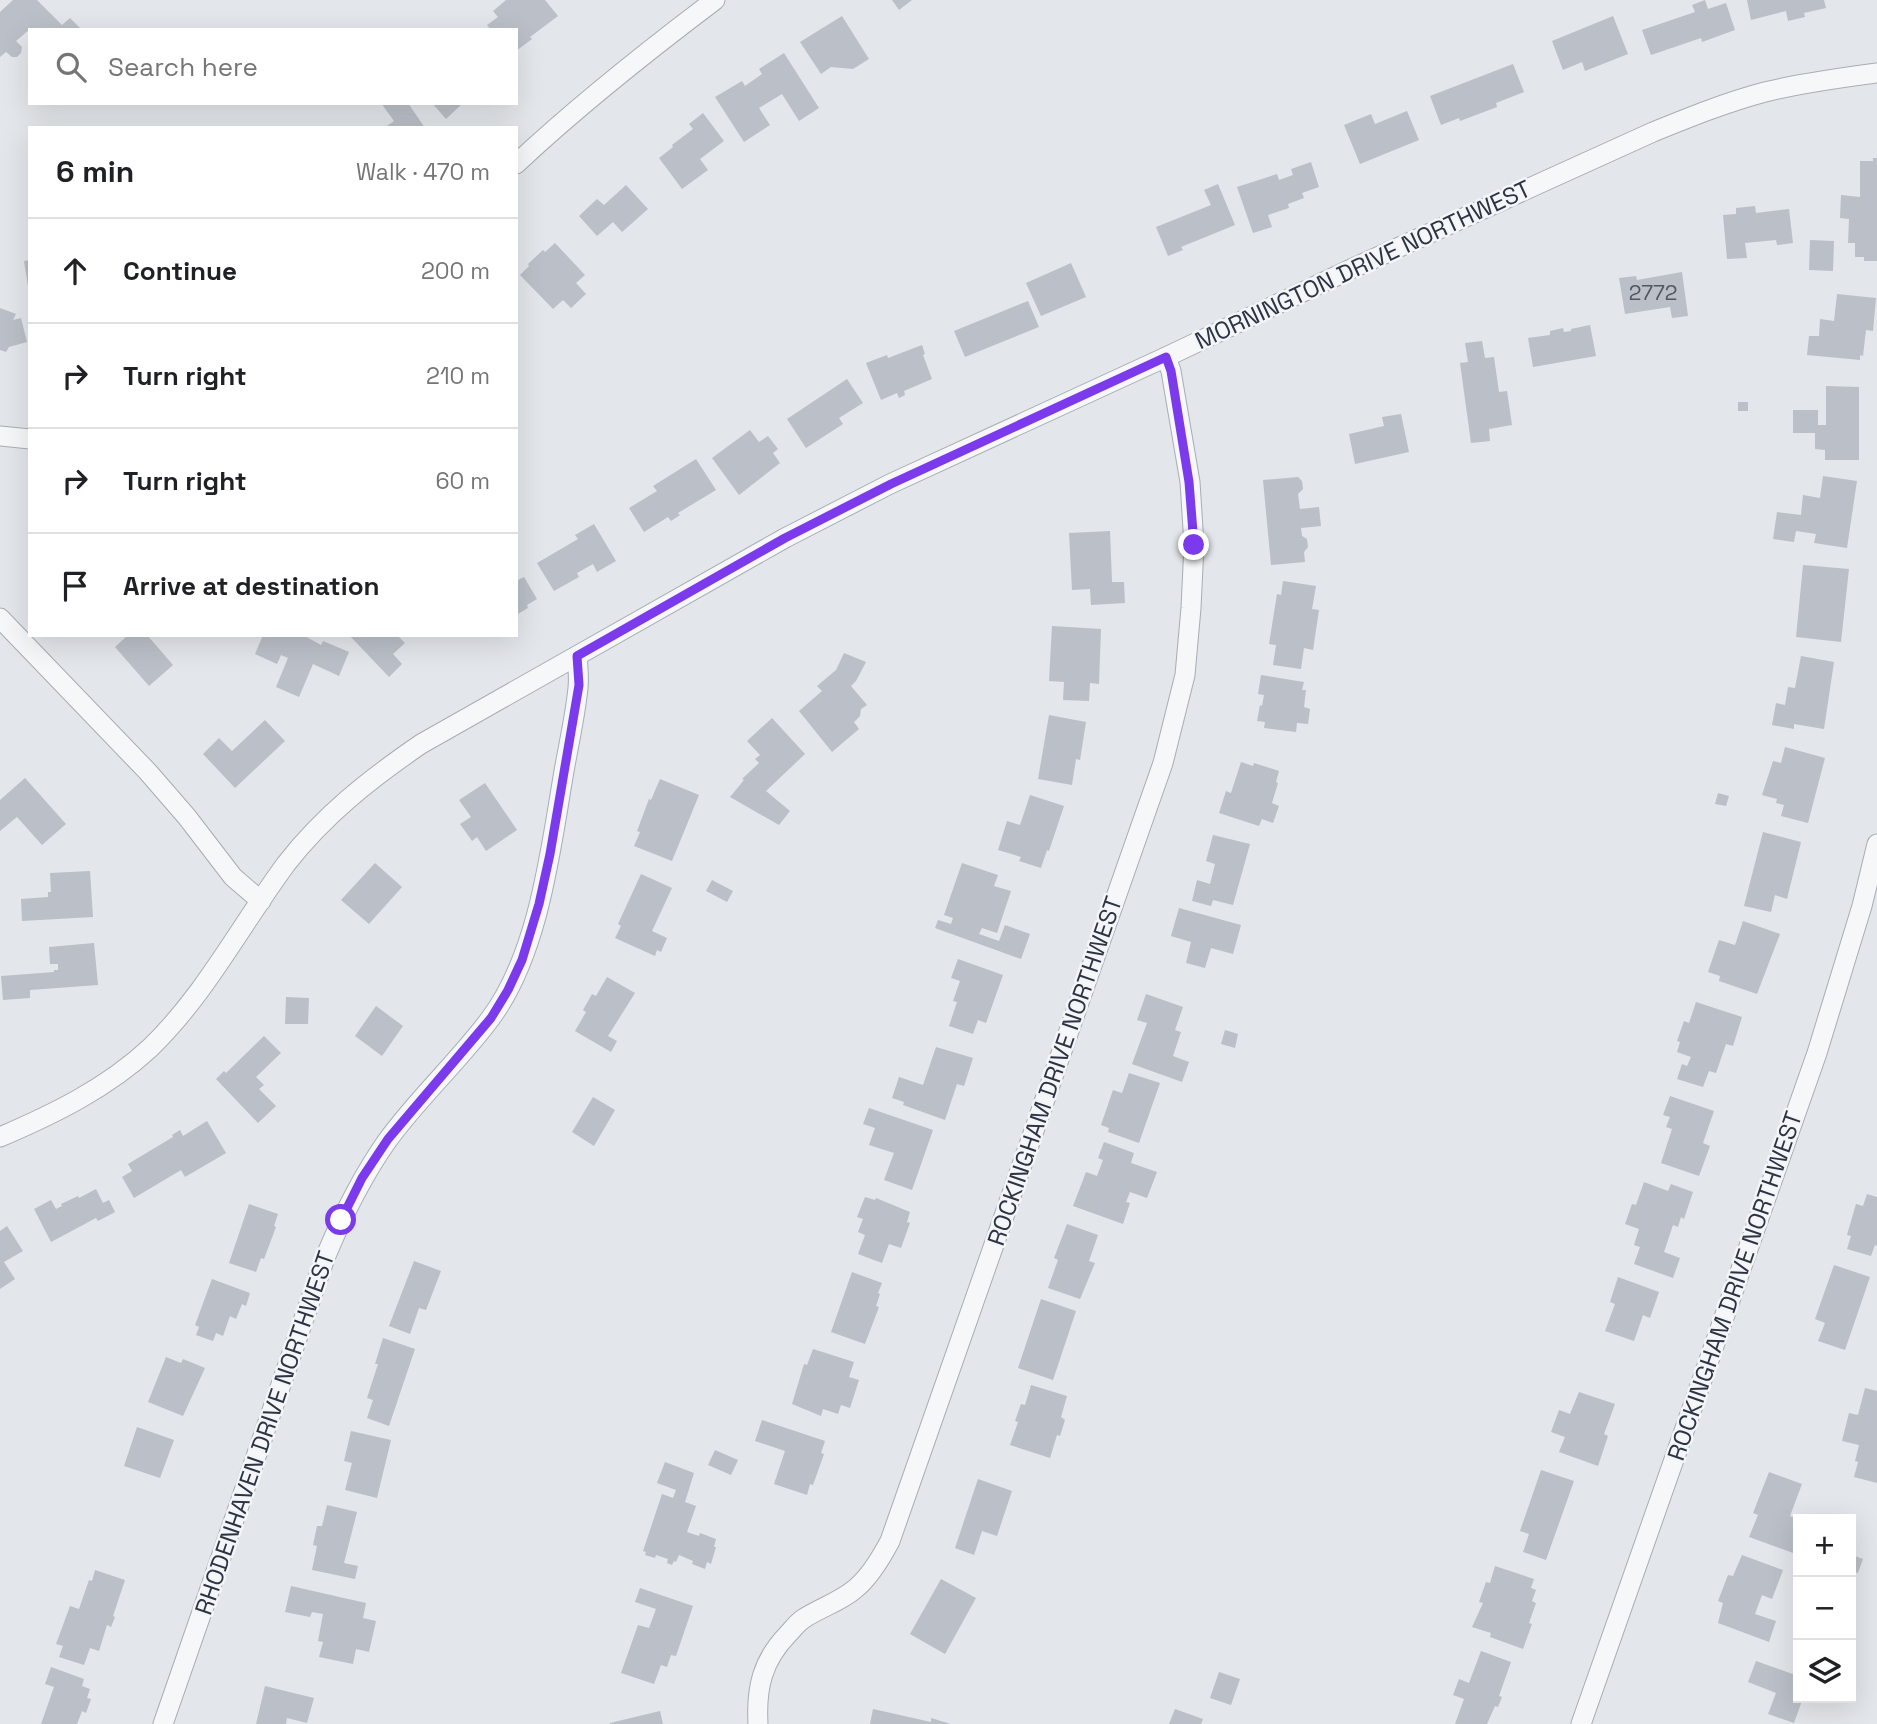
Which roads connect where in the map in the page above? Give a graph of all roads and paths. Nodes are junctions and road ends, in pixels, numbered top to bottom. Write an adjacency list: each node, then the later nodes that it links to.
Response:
1 (715, 0): 3 (street)
2 (1877, 73): 4 (street, MORNINGTON DRIVE NORTHWEST)
3 (518, 162)
4 (1166, 357): 8 (street, MORNINGTON DRIVE NORTHWEST); 13 (street, ROCKINGHAM DRIVE NORTHWEST)
5 (0, 436): 6 (street)
6 (28, 439)
7 (0, 618): 10 (street)
8 (577, 656): 10 (street, MORNINGTON DRIVE NORTHWEST); 12 (street, RHODENHAVEN DRIVE NORTHWEST)
9 (1877, 844): 14 (street, ROCKINGHAM DRIVE NORTHWEST)
10 (261, 901): 11 (street, MORNINGTON DRIVE NORTHWEST)
11 (0, 1137)
12 (163, 1724)
13 (758, 1724)
14 (1581, 1724)

